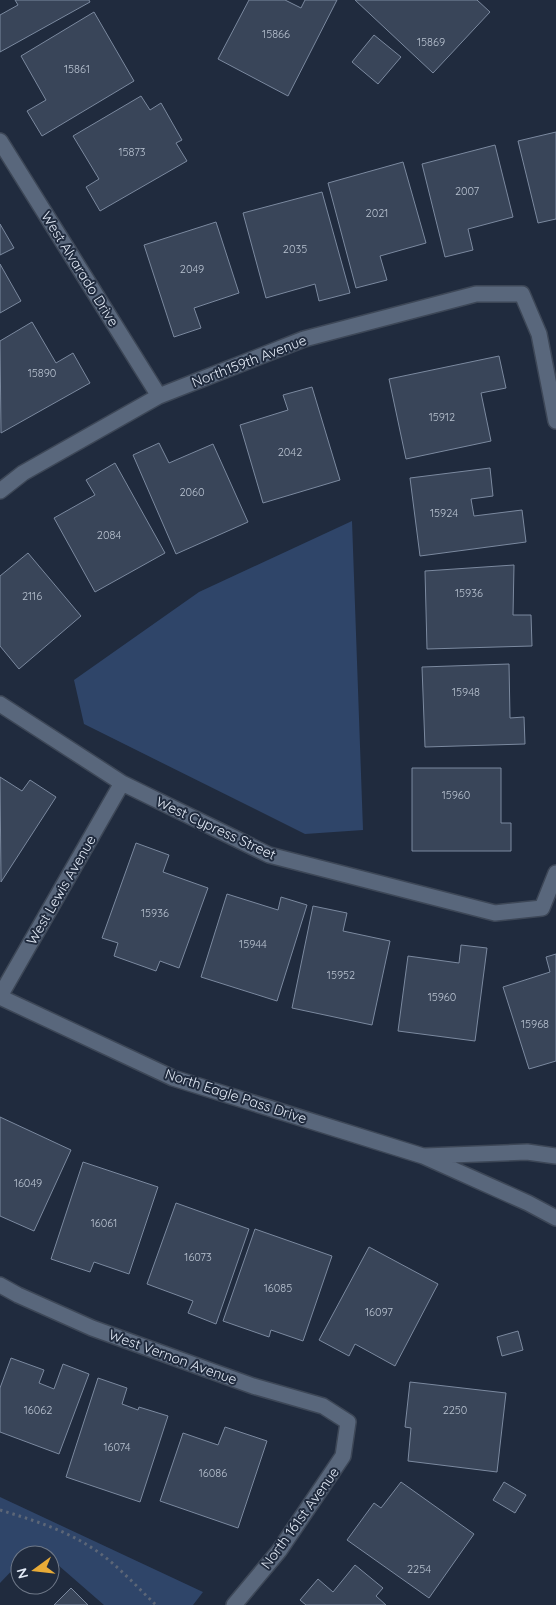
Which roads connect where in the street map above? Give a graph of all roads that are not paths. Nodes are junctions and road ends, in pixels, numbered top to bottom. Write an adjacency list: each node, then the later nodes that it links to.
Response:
1 (0, 141): 2 (street, West Alvarado Drive)
2 (159, 396): 3 (street, North159th Avenue); 4 (street, North159th Avenue)
3 (556, 421)
4 (0, 491)
5 (0, 704): 6 (street, West Cypress Street)
6 (122, 783): 7 (street, West Cypress Street); 8 (street, West Lewis Avenue)
7 (556, 873)
8 (0, 996): 9 (street, North Eagle Pass Drive)
9 (423, 1156): 10 (street, North Eagle Pass Drive); 11 (street, North Eagle Pass Drive)
10 (556, 1156)
11 (556, 1218)
12 (0, 1285): 13 (street, West Vernon Avenue)
13 (348, 1422): 14 (street, North 161st Avenue)
14 (234, 1605)

